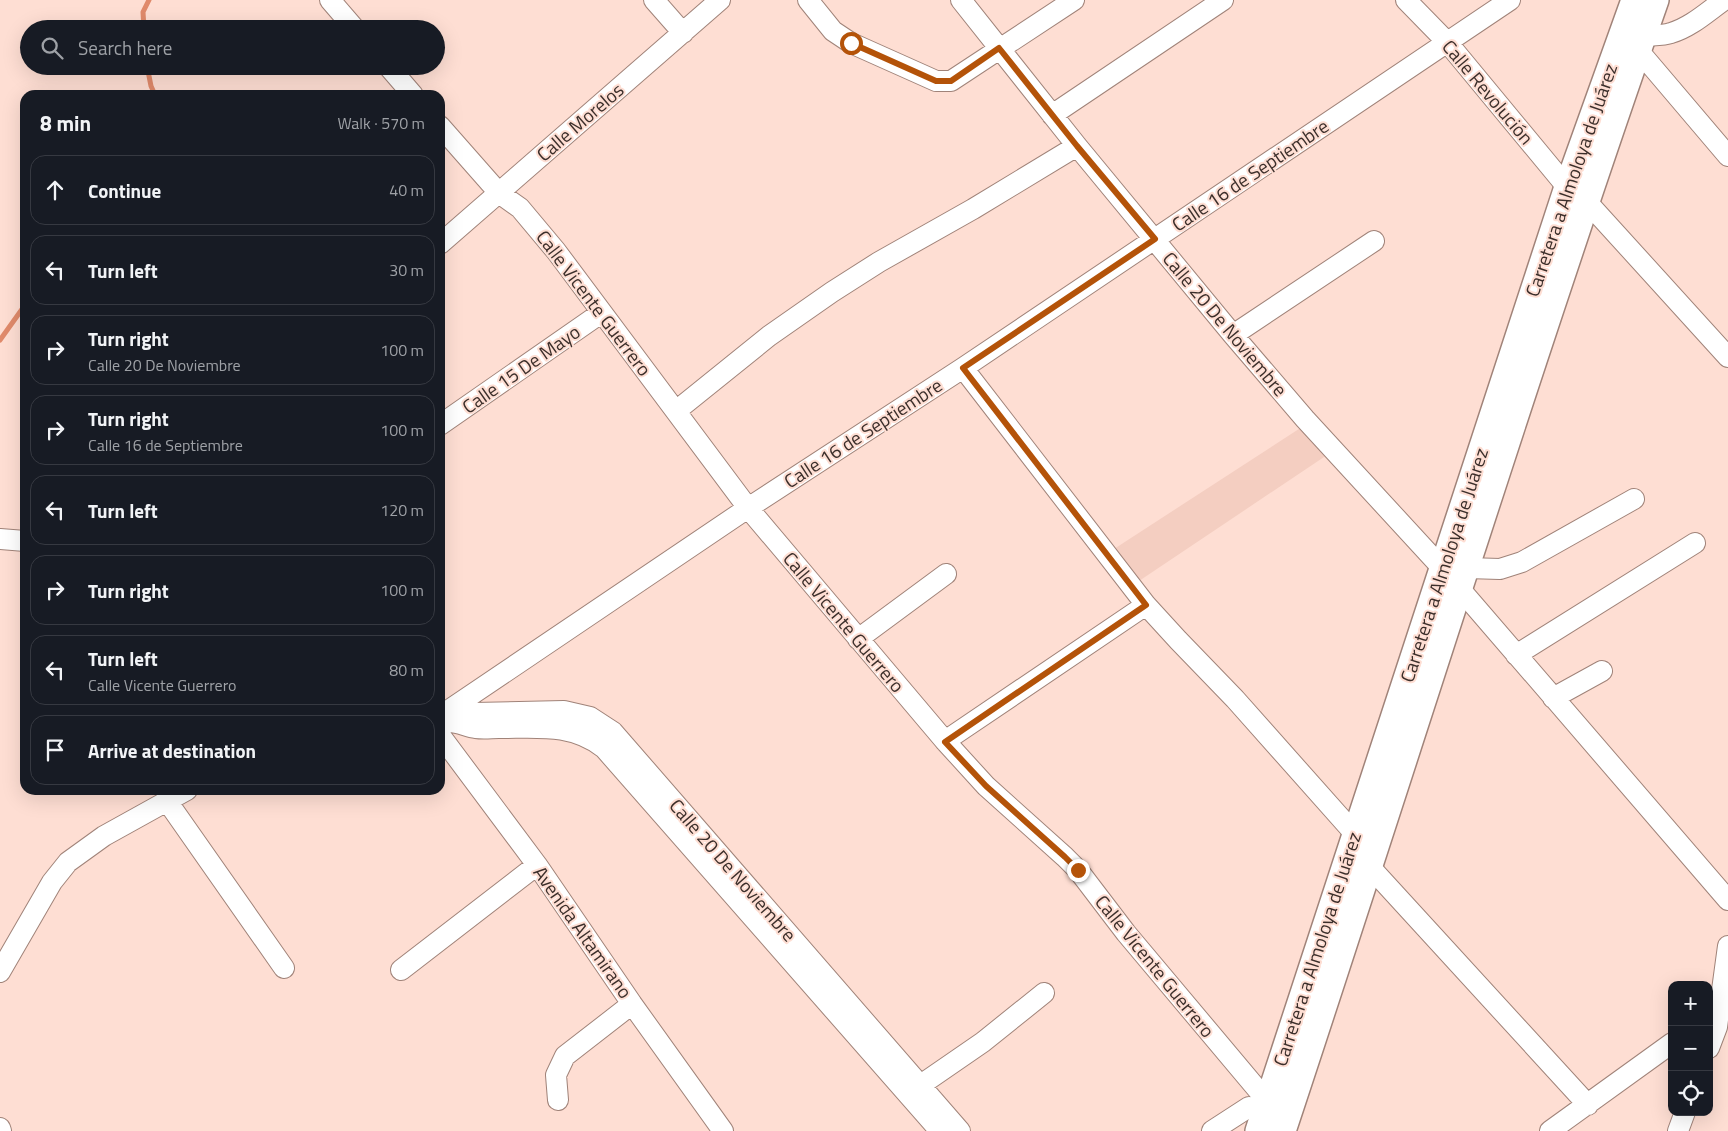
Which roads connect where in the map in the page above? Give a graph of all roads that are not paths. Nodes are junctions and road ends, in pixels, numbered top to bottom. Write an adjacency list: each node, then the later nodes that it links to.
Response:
1 (330, 0): 13 (street)
2 (654, 0): 14 (street)
3 (720, 0): 14 (street, Calle Morelos)
4 (808, 0): 17 (street)
5 (961, 0): 17 (street, Calle 20 De Noviembre)
6 (1074, 0): 17 (street)
7 (1223, 0): 20 (street)
8 (1406, 0): 15 (street, Calle Revolución)
9 (1510, 0): 15 (street, Calle 16 de Septiembre)
10 (1634, 0): 24 (main road, Carretera a Almoloya de Juárez)
11 (1656, 0): 16 (main road, Carretera a Almoloya de Juárez)
12 (1724, 0): 16 (street)
13 (348, 20)
14 (683, 34): 25 (street, Calle Morelos)
15 (1447, 42): 24 (street, Calle Revolución); 27 (street, Calle 16 de Septiembre)
16 (1641, 43): 23 (street); 26 (main road, Carretera a Almoloya de Juárez)
17 (999, 48): 20 (street, Calle 20 De Noviembre)
18 (396, 75): 19 (street)
19 (409, 90)
20 (1052, 115): 22 (street, Calle 20 De Noviembre)
21 (445, 132): 25 (street, Calle Vicente Guerrero)
22 (1077, 146): 27 (street, Calle 20 De Noviembre); 35 (street)
23 (1728, 155)
24 (1567, 187): 34 (main road, Carretera a Almoloya de Juárez)
25 (499, 193): 28 (street, Calle Morelos); 30 (street, Calle Vicente Guerrero)
26 (1588, 203): 32 (street); 34 (main road, Carretera a Almoloya de Juárez)
27 (1155, 239): 31 (street, Calle 20 De Noviembre); 33 (street, Calle 16 de Septiembre)
28 (445, 240)
29 (1374, 241): 31 (street)
30 (601, 313): 35 (street, Calle Vicente Guerrero); 36 (street, Calle 15 De Mayo)
31 (1234, 335): 43 (street, Calle 20 De Noviembre)
32 (1728, 357)
33 (963, 368): 38 (street, Calle 16 de Septiembre); 44 (street)
34 (1513, 387): 43 (main road, Carretera a Almoloya de Juárez)
35 (676, 412): 38 (street, Calle Vicente Guerrero)
36 (445, 421)
37 (1634, 499): 43 (street)
38 (748, 508): 45 (street, Calle Vicente Guerrero); 49 (street, Calle 16 de Septiembre)
39 (0, 538): 40 (street)
40 (20, 540)
41 (1695, 543): 46 (street)
42 (946, 574): 45 (street)
43 (1457, 575): 46 (street, Calle 20 De Noviembre); 54 (main road, Carretera a Almoloya de Juárez); 56 (main road, Carretera a Almoloya de Juárez)
44 (1146, 605): 51 (street); 54 (street)
45 (858, 639): 51 (street, Calle Vicente Guerrero)
46 (1516, 655): 48 (street, Calle 20 De Noviembre)
47 (1602, 672): 48 (street)
48 (1553, 698): 57 (street, Calle 20 De Noviembre)
49 (446, 720): 67 (street, Calle 20 De Noviembre)
50 (445, 742): 55 (street, Avenida Altamirano)
51 (945, 742): 71 (street, Calle Vicente Guerrero)
52 (178, 795): 53 (street)
53 (167, 801): 59 (street); 61 (street)
54 (1355, 834): 71 (main road, Carretera a Almoloya de Juárez)
55 (537, 865): 60 (street); 64 (street, Avenida Altamirano)
56 (1371, 868): 69 (street); 76 (main road, Carretera a Almoloya de Juárez)
57 (1728, 900)
58 (1728, 946): 62 (street)
59 (284, 968)
60 (401, 970)
61 (0, 972)
62 (1725, 986): 65 (street)
63 (1044, 993): 67 (street)
64 (632, 1004): 68 (street); 72 (street, Avenida Altamirano)
65 (1718, 1028)
66 (1668, 1046): 69 (street)
67 (914, 1089): 73 (street, Calle 20 De Noviembre); 74 (street, Calle 20 De Noviembre)
68 (558, 1100)
69 (1588, 1105): 77 (street)
70 (1684, 1116): 78 (street)
71 (1263, 1117): 75 (street)
72 (723, 1131)
73 (940, 1131)
74 (960, 1131)
75 (1212, 1131)
76 (1284, 1131)
77 (1550, 1131)
78 (1678, 1131)

